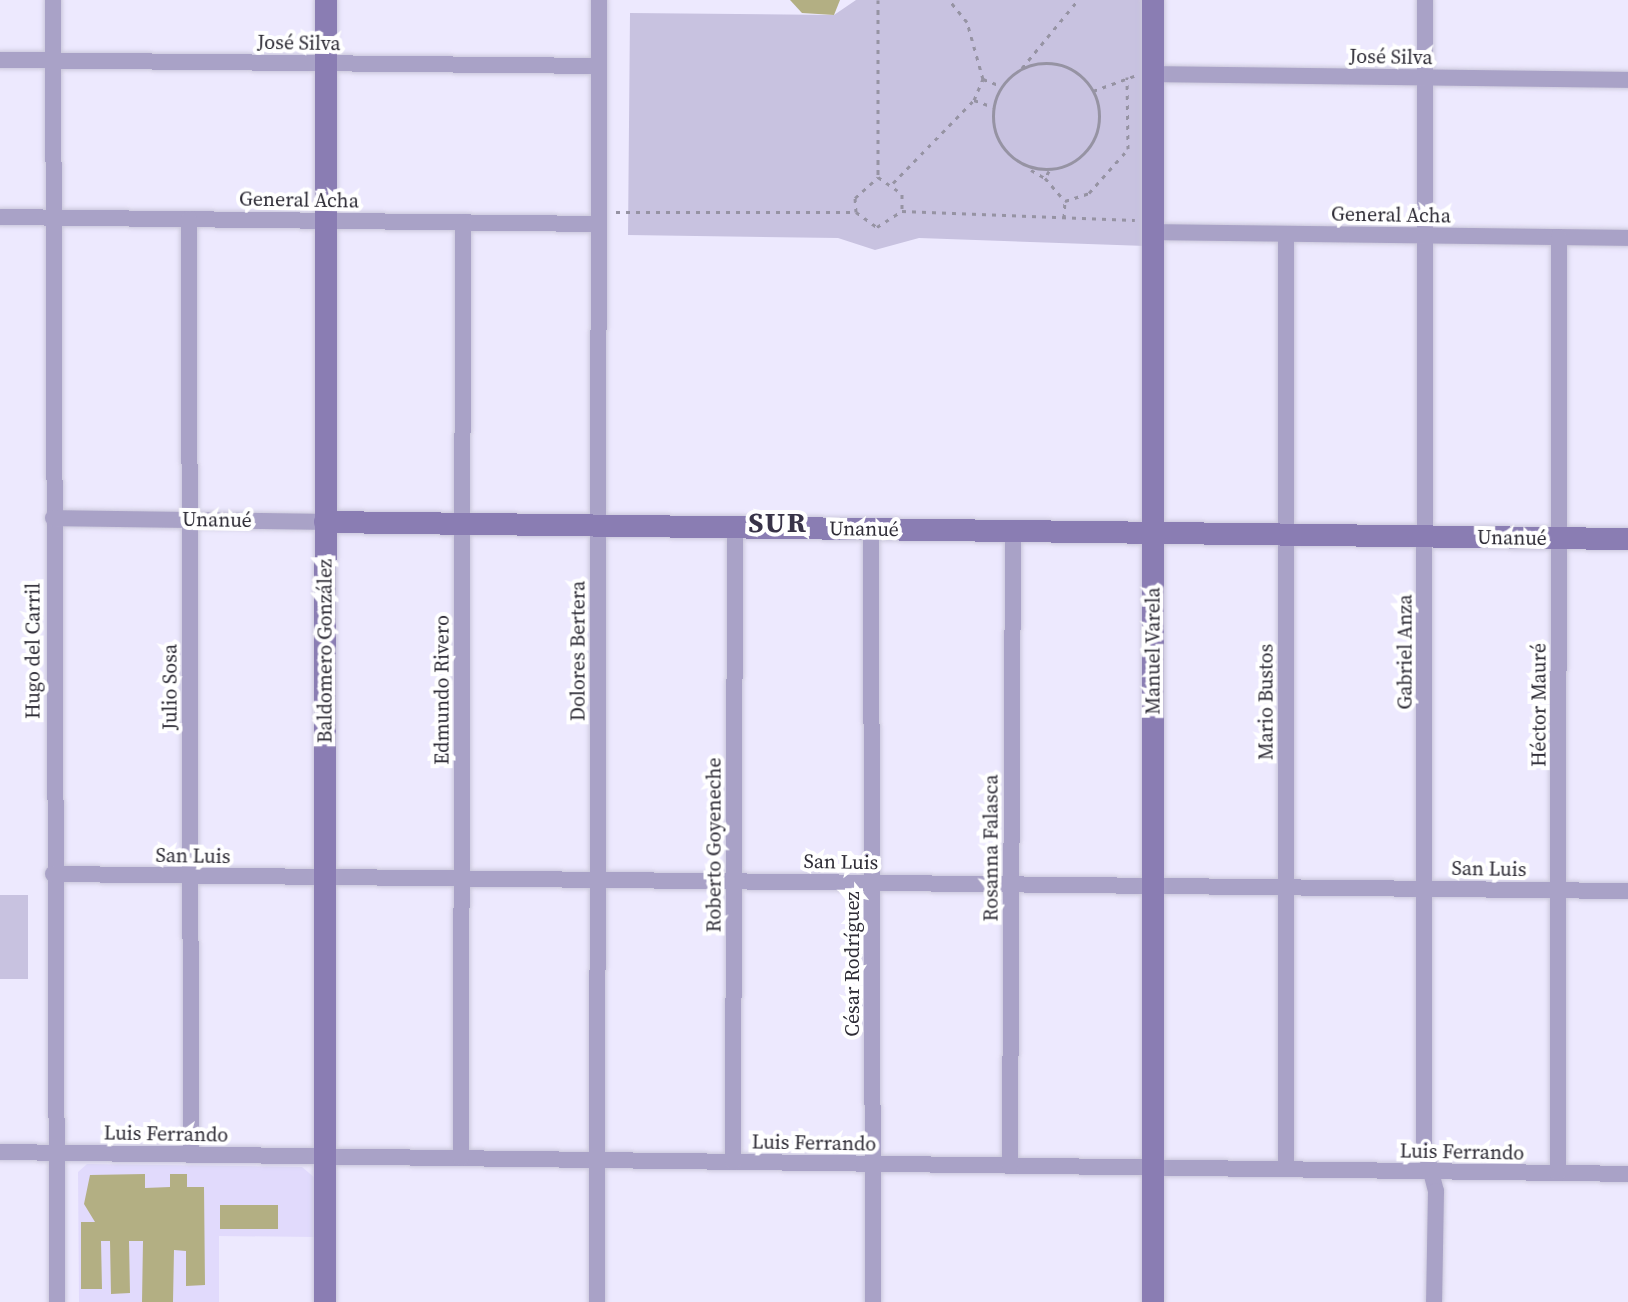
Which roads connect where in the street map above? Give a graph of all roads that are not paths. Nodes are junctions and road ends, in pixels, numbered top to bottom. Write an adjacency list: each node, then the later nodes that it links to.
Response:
1 (53, 0): 7 (street, Hugo del Carril)
2 (326, 0): 8 (street, Baldomero González)
3 (599, 0): 9 (street, Dolores Bertera)
4 (1153, 0): 10 (street, Manuel Varela)
5 (1425, 0): 11 (street, Gabriel Anza)
6 (0, 60): 7 (street, José Silva)
7 (53, 61): 8 (street, José Silva); 14 (street, Hugo del Carril)
8 (326, 64): 9 (street, José Silva); 17 (street, Baldomero González)
9 (598, 66): 15 (street, Dolores Bertera)
10 (1143, 74): 11 (street, José Silva); 19 (street, Manuel Varela)
11 (1425, 78): 12 (street, José Silva); 21 (street, Gabriel Anza)
12 (1628, 80)
13 (0, 217): 14 (street, General Acha)
14 (53, 217): 16 (street, General Acha); 24 (street, Hugo del Carril)
15 (598, 218): 18 (street, General Acha); 28 (street, Dolores Bertera)
16 (189, 219): 17 (street, General Acha); 25 (street, Julio Sosa)
17 (326, 221): 18 (street, General Acha); 26 (street, Baldomero González)
18 (463, 222): 27 (street, Edmundo Rivero)
19 (1153, 232): 20 (street, General Acha); 32 (street, Manuel Varela)
20 (1286, 234): 21 (street, General Acha); 33 (street, Mario Bustos)
21 (1425, 236): 22 (street, General Acha); 34 (street, Gabriel Anza)
22 (1559, 237): 23 (street, General Acha); 35 (street, Héctor Mauré)
23 (1628, 238)
24 (53, 518): 25 (street, Unanué); 37 (street, Hugo del Carril)
25 (189, 520): 26 (street, Unanué); 38 (street, Julio Sosa)
26 (325, 522): 27 (street, Unanué); 39 (street, Baldomero González)
27 (463, 524): 28 (street, Unanué); 40 (street, Edmundo Rivero)
28 (598, 526): 29 (street, Unanué); 41 (street, Dolores Bertera)
29 (735, 527): 30 (street, Unanué); 42 (street, Roberto Goyeneche)
30 (871, 529): 31 (street, Unanué); 43 (street, César Rodríguez)
31 (1013, 531): 32 (street, Unanué); 44 (street, Rosanna Falasca)
32 (1153, 533): 33 (street, Unanué); 45 (street, Manuel Varela)
33 (1286, 535): 34 (street, Unanué); 46 (street, Mario Bustos)
34 (1425, 537): 35 (street, Unanué); 47 (street, Gabriel Anza)
35 (1559, 538): 36 (street, Unanué); 48 (street, Héctor Mauré)
36 (1628, 539)
37 (53, 874): 38 (street, San Luis); 51 (street, Hugo del Carril)
38 (190, 876): 39 (street, San Luis); 52 (street, Julio Sosa)
39 (325, 877): 40 (street, San Luis); 53 (street, Baldomero González)
40 (462, 879): 41 (street, San Luis); 54 (street, Edmundo Rivero)
41 (597, 880): 42 (street, San Luis); 55 (street, Dolores Bertera)
42 (734, 881): 43 (street, San Luis); 56 (street, Roberto Goyeneche)
43 (872, 883): 44 (street, San Luis); 57 (street, César Rodríguez)
44 (1011, 884): 45 (street, San Luis); 58 (street, Rosanna Falasca)
45 (1153, 886): 46 (street, San Luis); 59 (street, Manuel Varela)
46 (1286, 887): 47 (street, San Luis); 60 (street, Mario Bustos)
47 (1425, 889): 48 (street, San Luis); 61 (street, Gabriel Anza)
48 (1558, 890): 49 (street, San Luis); 62 (street, Héctor Mauré)
49 (1628, 891)
50 (0, 1152): 51 (street, Luis Ferrando)
51 (55, 1153): 52 (street, Luis Ferrando); 64 (street, Hugo del Carril)
52 (191, 1155): 53 (street, Luis Ferrando)
53 (325, 1156): 54 (street, Luis Ferrando); 65 (street, Baldomero González)
54 (461, 1158): 55 (street, Luis Ferrando)
55 (597, 1160): 56 (street, Luis Ferrando); 66 (street, Dolores Bertera)
56 (733, 1162): 57 (street, Luis Ferrando)
57 (873, 1164): 58 (street, Luis Ferrando); 67 (street, César Rodríguez)
58 (1010, 1166): 59 (street, Luis Ferrando)
59 (1153, 1168): 60 (street, Luis Ferrando); 68 (street, Manuel Varela)
60 (1286, 1169): 61 (street, Luis Ferrando)
61 (1430, 1171): 62 (street, Luis Ferrando); 69 (street, Gabriel Anza)
62 (1558, 1173): 63 (street, Luis Ferrando)
63 (1628, 1174)
64 (57, 1302)
65 (325, 1302)
66 (597, 1302)
67 (873, 1302)
68 (1153, 1302)
69 (1434, 1302)

